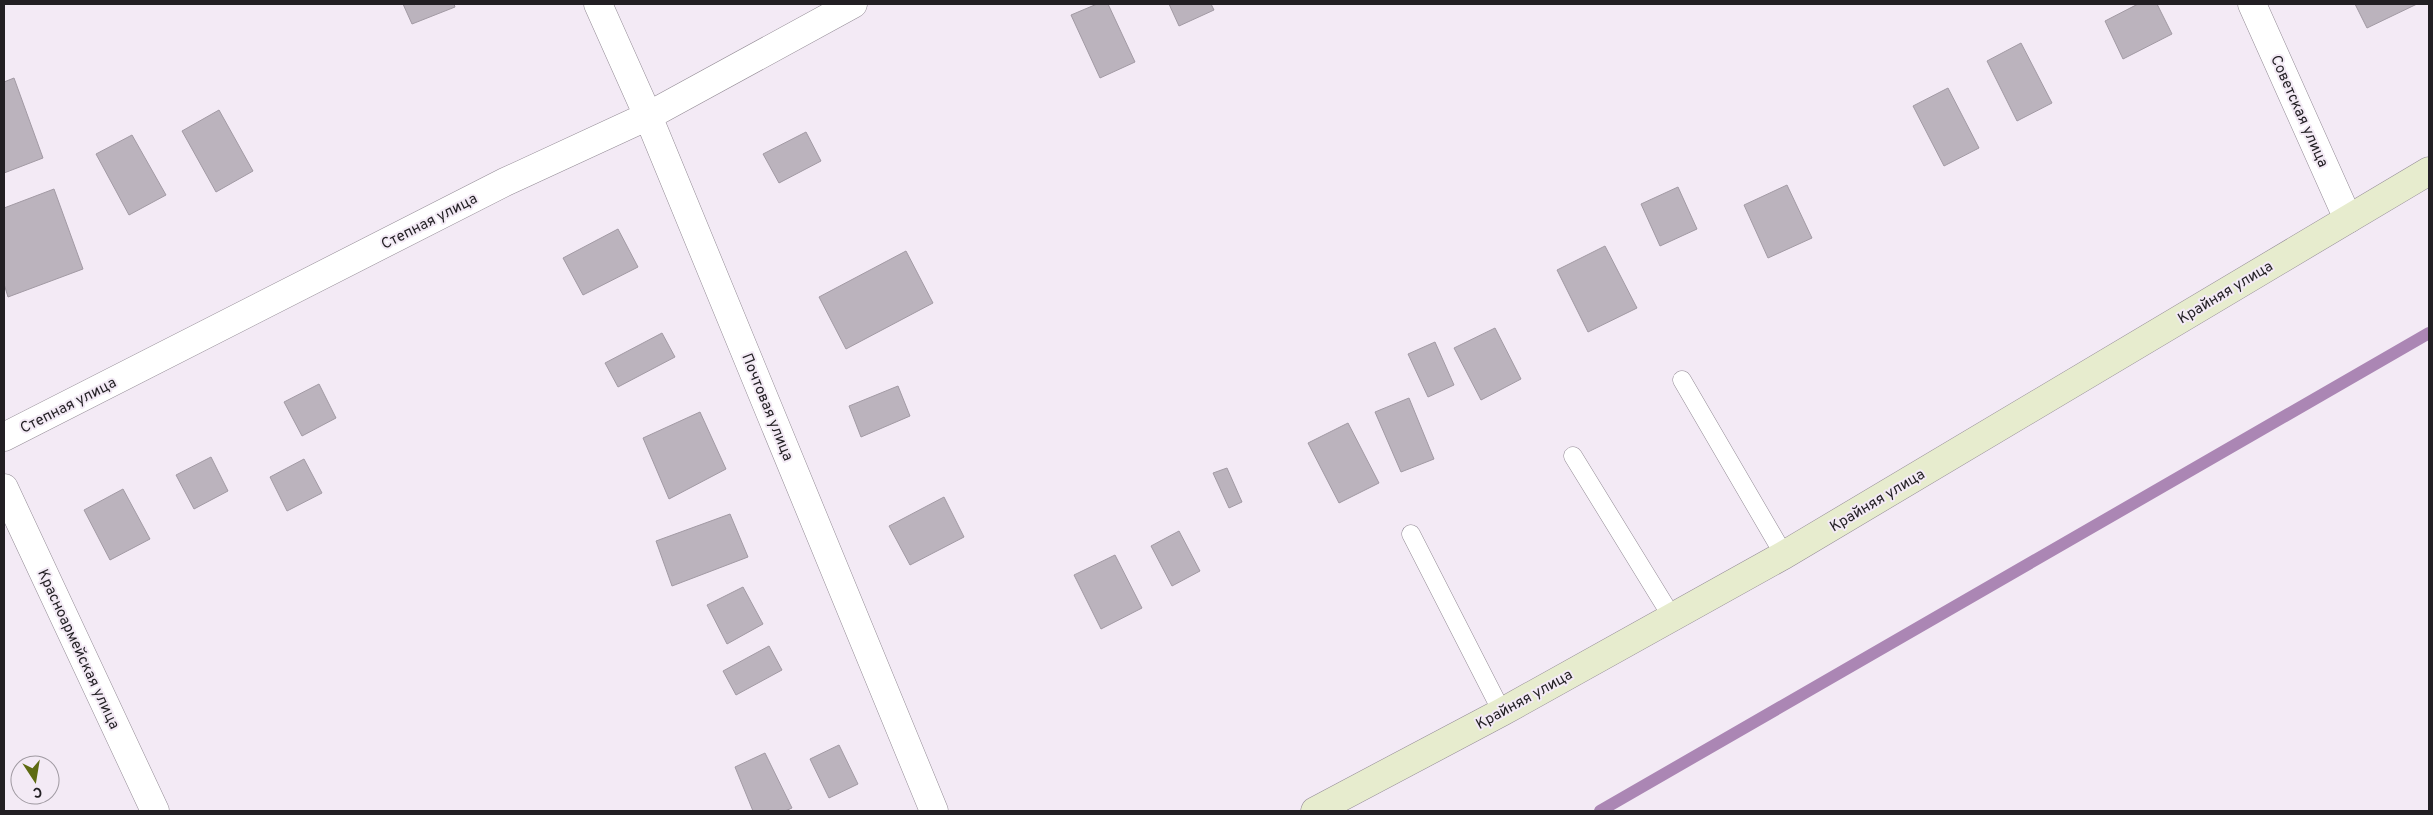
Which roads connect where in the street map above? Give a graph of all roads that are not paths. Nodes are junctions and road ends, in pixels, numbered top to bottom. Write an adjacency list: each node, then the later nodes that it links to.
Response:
1 (598, 4): 4 (street, Почтовая улица)
2 (853, 4): 4 (street, Степная улица)
3 (2252, 4): 6 (street, Советская улица)
4 (648, 116): 8 (street, Степная улица); 16 (street, Почтовая улица)
5 (2429, 172): 6 (main road, Крайняя улица)
6 (2348, 219): 12 (main road, Крайняя улица)
7 (1682, 380): 12 (lane)
8 (4, 438)
9 (1573, 456): 13 (lane)
10 (4, 488): 15 (street, Красноармейская улица)
11 (1411, 534): 14 (lane)
12 (1784, 555): 13 (main road, Крайняя улица)
13 (1672, 617): 14 (main road, Крайняя улица)
14 (1502, 712): 17 (main road, Крайняя улица)
15 (155, 811)
16 (934, 811)
17 (1315, 811)

